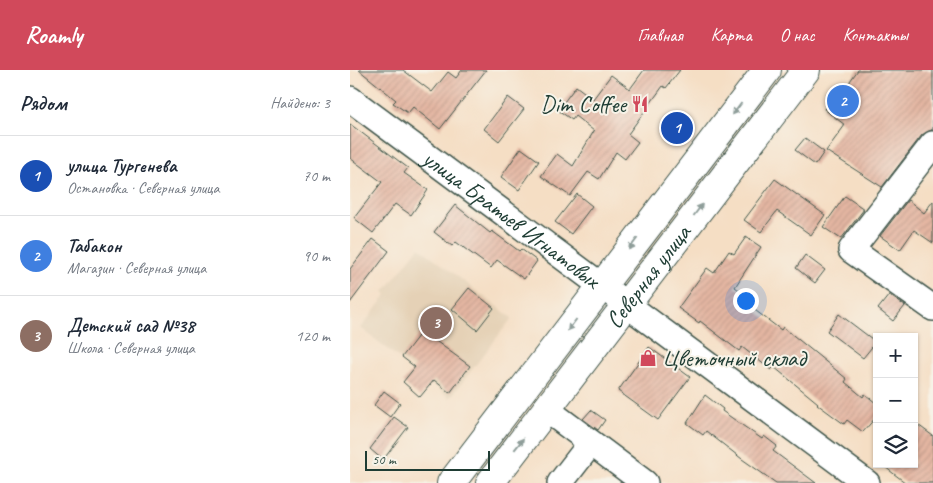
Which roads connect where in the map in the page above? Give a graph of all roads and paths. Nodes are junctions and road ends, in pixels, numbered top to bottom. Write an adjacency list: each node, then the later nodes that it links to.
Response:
1 (767, 70): 5 (main road, Северная улица, one-way to 5)
2 (806, 70): 6 (main road, Северная улица, one-way to 2)
3 (350, 98): 5 (street, улица Братьев Игнатовых)
4 (933, 144): 7 (street)
5 (602, 286): 6 (street, улица Братьев Игнатовых); 10 (main road, Северная улица, one-way to 10)
6 (626, 305): 8 (main road, Северная улица); 14 (street, улица Братьев Игнатовых)
7 (933, 308)
8 (546, 409): 9 (street); 11 (main road, Северная улица, one-way to 8)
9 (591, 443): 12 (street); 13 (street)
10 (451, 483)
11 (490, 483)
12 (560, 483)
13 (645, 483)
14 (866, 483)

